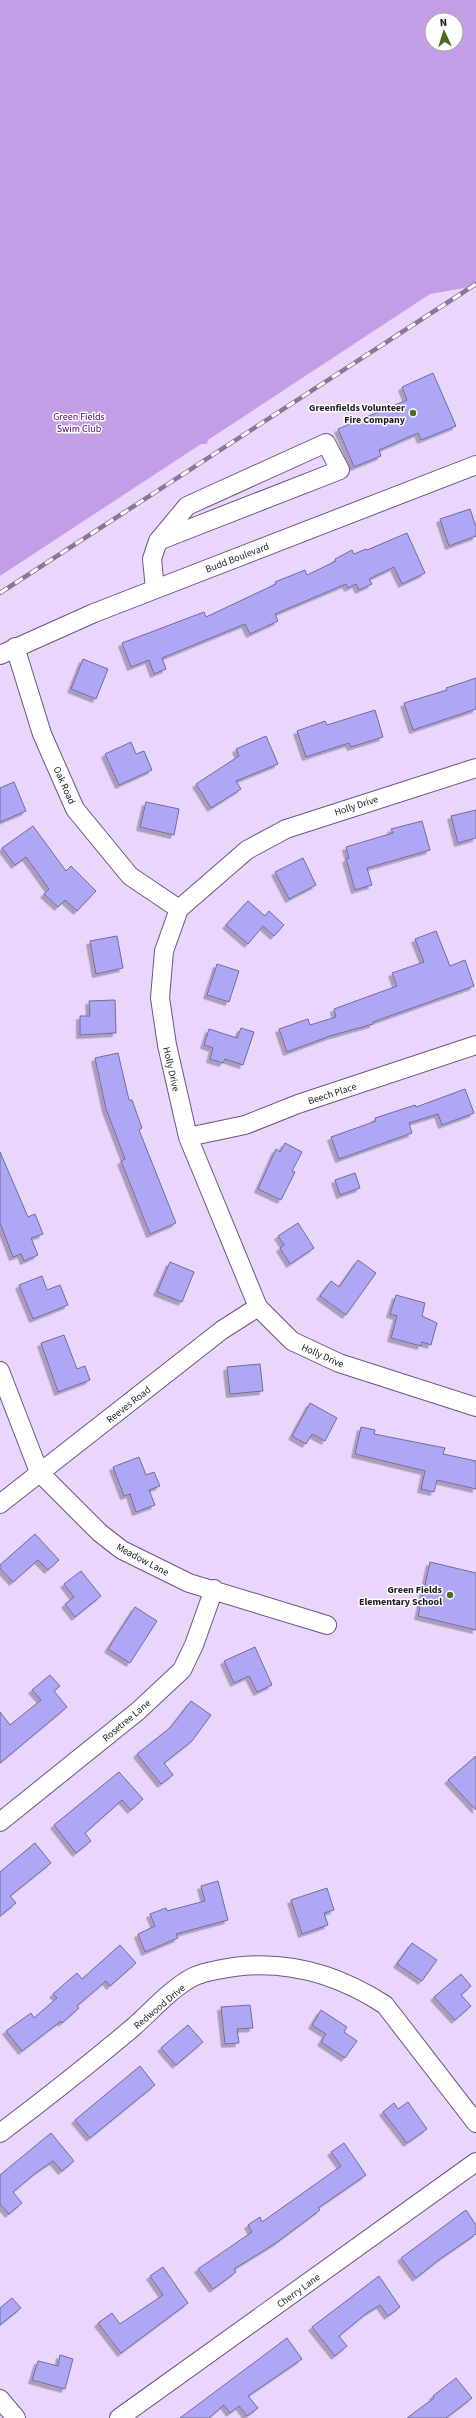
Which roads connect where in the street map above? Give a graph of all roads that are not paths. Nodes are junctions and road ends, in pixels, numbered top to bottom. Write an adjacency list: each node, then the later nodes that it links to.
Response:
1 (476, 465): 3 (street, Budd Boulevard)
2 (158, 541): 2 (street); 3 (street)
3 (155, 589): 4 (street, Budd Boulevard)
4 (7, 651): 6 (street, Oak Road)
5 (476, 768): 6 (street, Holly Drive)
6 (179, 909): 8 (street, Holly Drive)
7 (476, 1044): 8 (street, Beech Place)
8 (188, 1137): 9 (street, Holly Drive)
9 (258, 1307): 11 (street, Holly Drive); 12 (street, Reeves Road)
10 (0, 1372): 12 (street, Meadow Lane)
11 (476, 1407)
12 (39, 1472): 13 (street, Reeves Road); 14 (street, Meadow Lane)
13 (0, 1504)
14 (214, 1589): 15 (street, Meadow Lane); 16 (street, Rosetree Lane)
15 (327, 1625)
16 (0, 1822)
17 (476, 2123): 18 (street, Redwood Drive)
18 (0, 2133)
19 (476, 2162): 22 (street, Cherry Lane)
20 (0, 2399): 21 (street)
21 (16, 2418)
22 (119, 2418)

